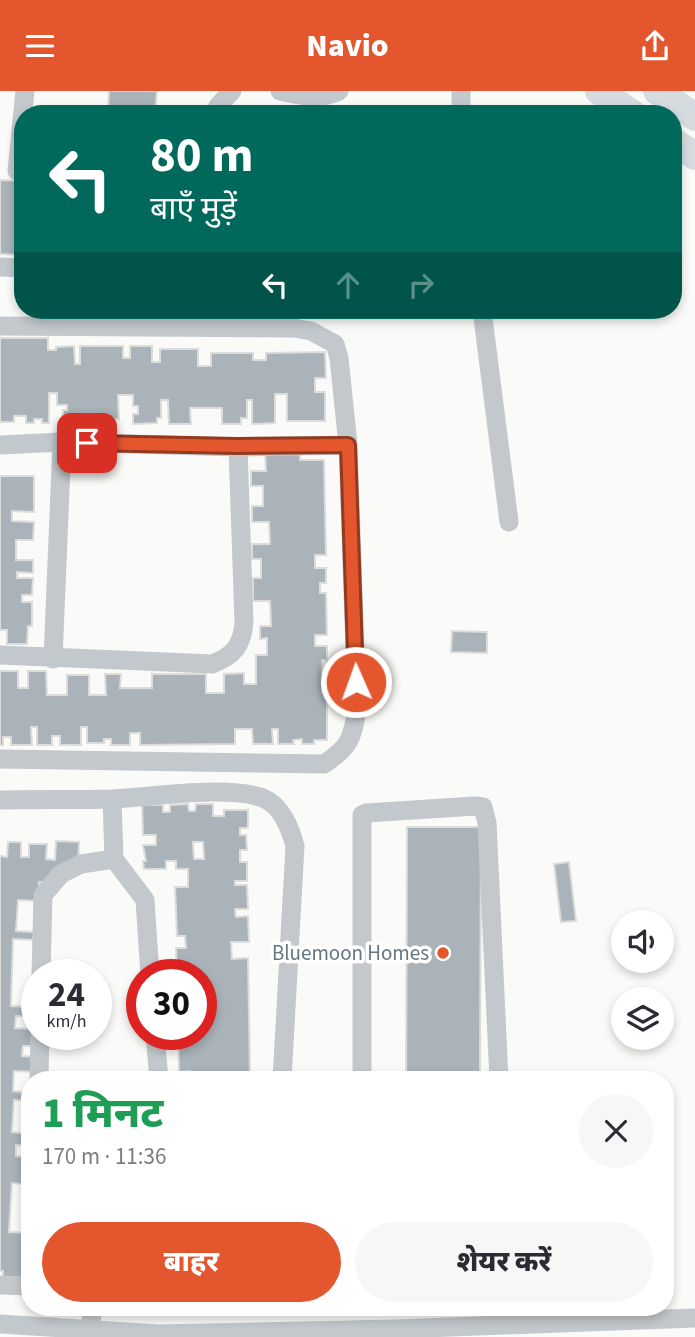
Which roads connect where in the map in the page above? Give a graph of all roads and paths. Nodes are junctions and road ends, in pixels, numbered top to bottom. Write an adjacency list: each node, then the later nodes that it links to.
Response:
1 (232, 91): 6 (street)
2 (280, 91): 3 (street)
3 (339, 91)
4 (599, 91): 7 (highway)
5 (657, 91): 8 (highway)
6 (219, 105)
7 (620, 105)
8 (677, 105)
9 (483, 319): 15 (street)
10 (0, 326): 13 (street)
11 (62, 442): 12 (street); 14 (street); 17 (street)
12 (0, 445)
13 (348, 445): 14 (street); 18 (street)
14 (238, 446): 17 (street)
15 (509, 522)
16 (0, 655): 17 (street)
17 (53, 659)
18 (0, 759)
19 (112, 799): 20 (street); 21 (street); 28 (street)
20 (0, 800)
21 (114, 859): 22 (street); 23 (street)
22 (41, 959)
23 (149, 959)
24 (40, 1050): 26 (street)
25 (156, 1050): 27 (street)
26 (39, 1071)
27 (158, 1071)
28 (282, 1071)
29 (362, 1071): 30 (street)
30 (499, 1071)
31 (0, 1285): 32 (street)
32 (21, 1286)
33 (92, 1316): 38 (street)
34 (529, 1316): 39 (street)
35 (590, 1316): 36 (street)
36 (695, 1318)
37 (0, 1324): 38 (street)
38 (90, 1330): 41 (street)
39 (397, 1333): 40 (street)
40 (343, 1334): 41 (street)
41 (159, 1335)

